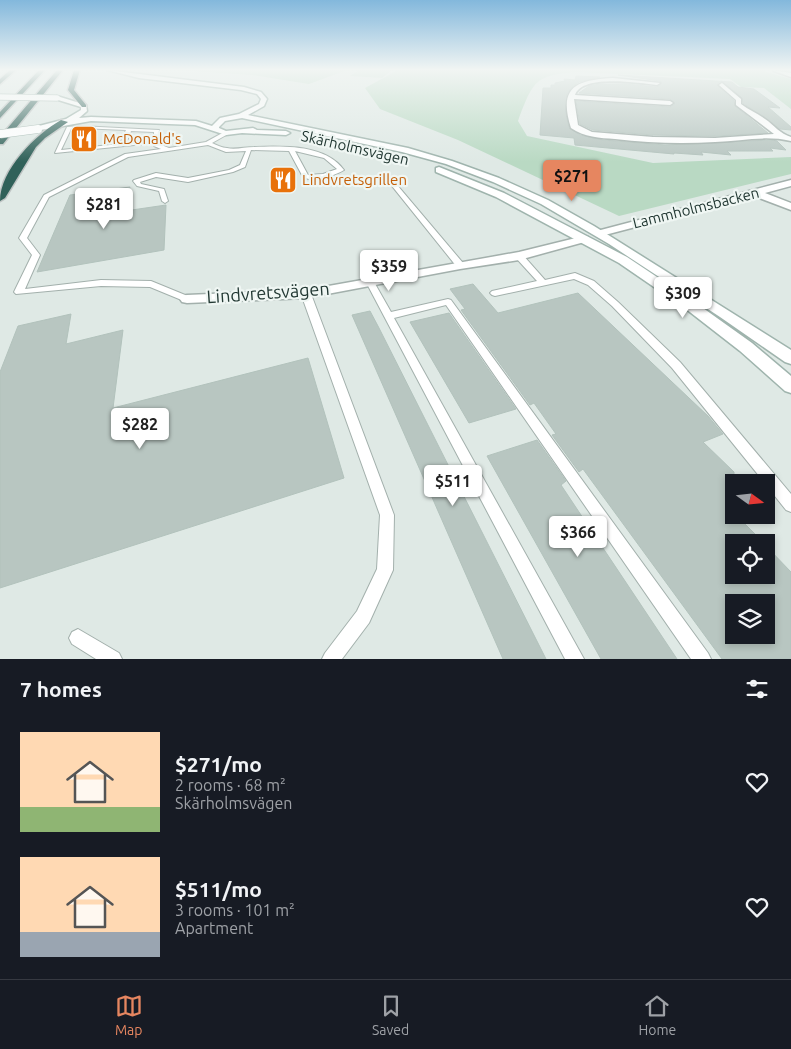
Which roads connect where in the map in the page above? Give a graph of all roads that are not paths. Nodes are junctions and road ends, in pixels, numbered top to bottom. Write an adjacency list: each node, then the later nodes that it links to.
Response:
1 (14, 101): 13 (highway)
2 (34, 101): 28 (highway)
3 (66, 101): 10 (street, bridge)
4 (80, 101): 10 (highway)
5 (263, 101): 14 (street)
6 (572, 101): 25 (street)
7 (646, 101): 9 (street)
8 (739, 101): 25 (street)
9 (670, 102)
10 (84, 106): 11 (street); 19 (street)
11 (93, 109)
12 (103, 111): 17 (street)
13 (0, 116)
14 (240, 117): 15 (street); 16 (street, Skärholmsvägen)
15 (231, 118): 18 (street); 21 (street)
16 (265, 118): 22 (street); 40 (street, Skärholmsvägen)
17 (206, 119)
18 (214, 119)
19 (64, 122): 21 (street); 24 (street, bridge); 37 (highway)
20 (128, 129): 27 (lane); 30 (lane); 30 (lane)
21 (216, 129): 23 (street)
22 (245, 132): 23 (street, Skärholmsvägen); 41 (street, Skärholmsvägen)
23 (226, 133): 29 (lane)
24 (0, 134)
25 (780, 135): 26 (street)
26 (791, 138)
27 (156, 141): 30 (lane); 33 (lane)
28 (0, 142)
29 (208, 144): 31 (lane); 33 (lane)
30 (122, 145)
31 (250, 149): 32 (lane); 38 (lane)
32 (291, 149): 32 (lane)
33 (168, 150): 48 (lane)
34 (390, 180): 43 (lane)
35 (791, 183): 36 (street, Lammholmsbacken)
36 (756, 193): 39 (street); 40 (street, Lammholmsbacken)
37 (0, 198)
38 (165, 201)
39 (791, 207)
40 (601, 233): 41 (street, Lammholmsbacken); 50 (street, Skärholmsvägen)
41 (584, 239): 42 (street, Lindvretsvägen); 51 (street, Skärholmsvägen)
42 (519, 256): 43 (street, Lindvretsvägen); 45 (lane)
43 (460, 265): 44 (street, Lindvretsvägen)
44 (370, 282): 47 (street, Lindvretsvägen); 49 (lane)
45 (542, 282): 46 (lane); 52 (lane)
46 (495, 293)
47 (306, 294): 48 (street, Lindvretsvägen); 55 (lane)
48 (188, 299)
49 (388, 316): 56 (lane); 57 (lane)
50 (791, 358)
51 (791, 386)
52 (791, 505)
53 (78, 638): 54 (lane)
54 (113, 659)
55 (331, 659)
56 (575, 659)
57 (702, 659)

